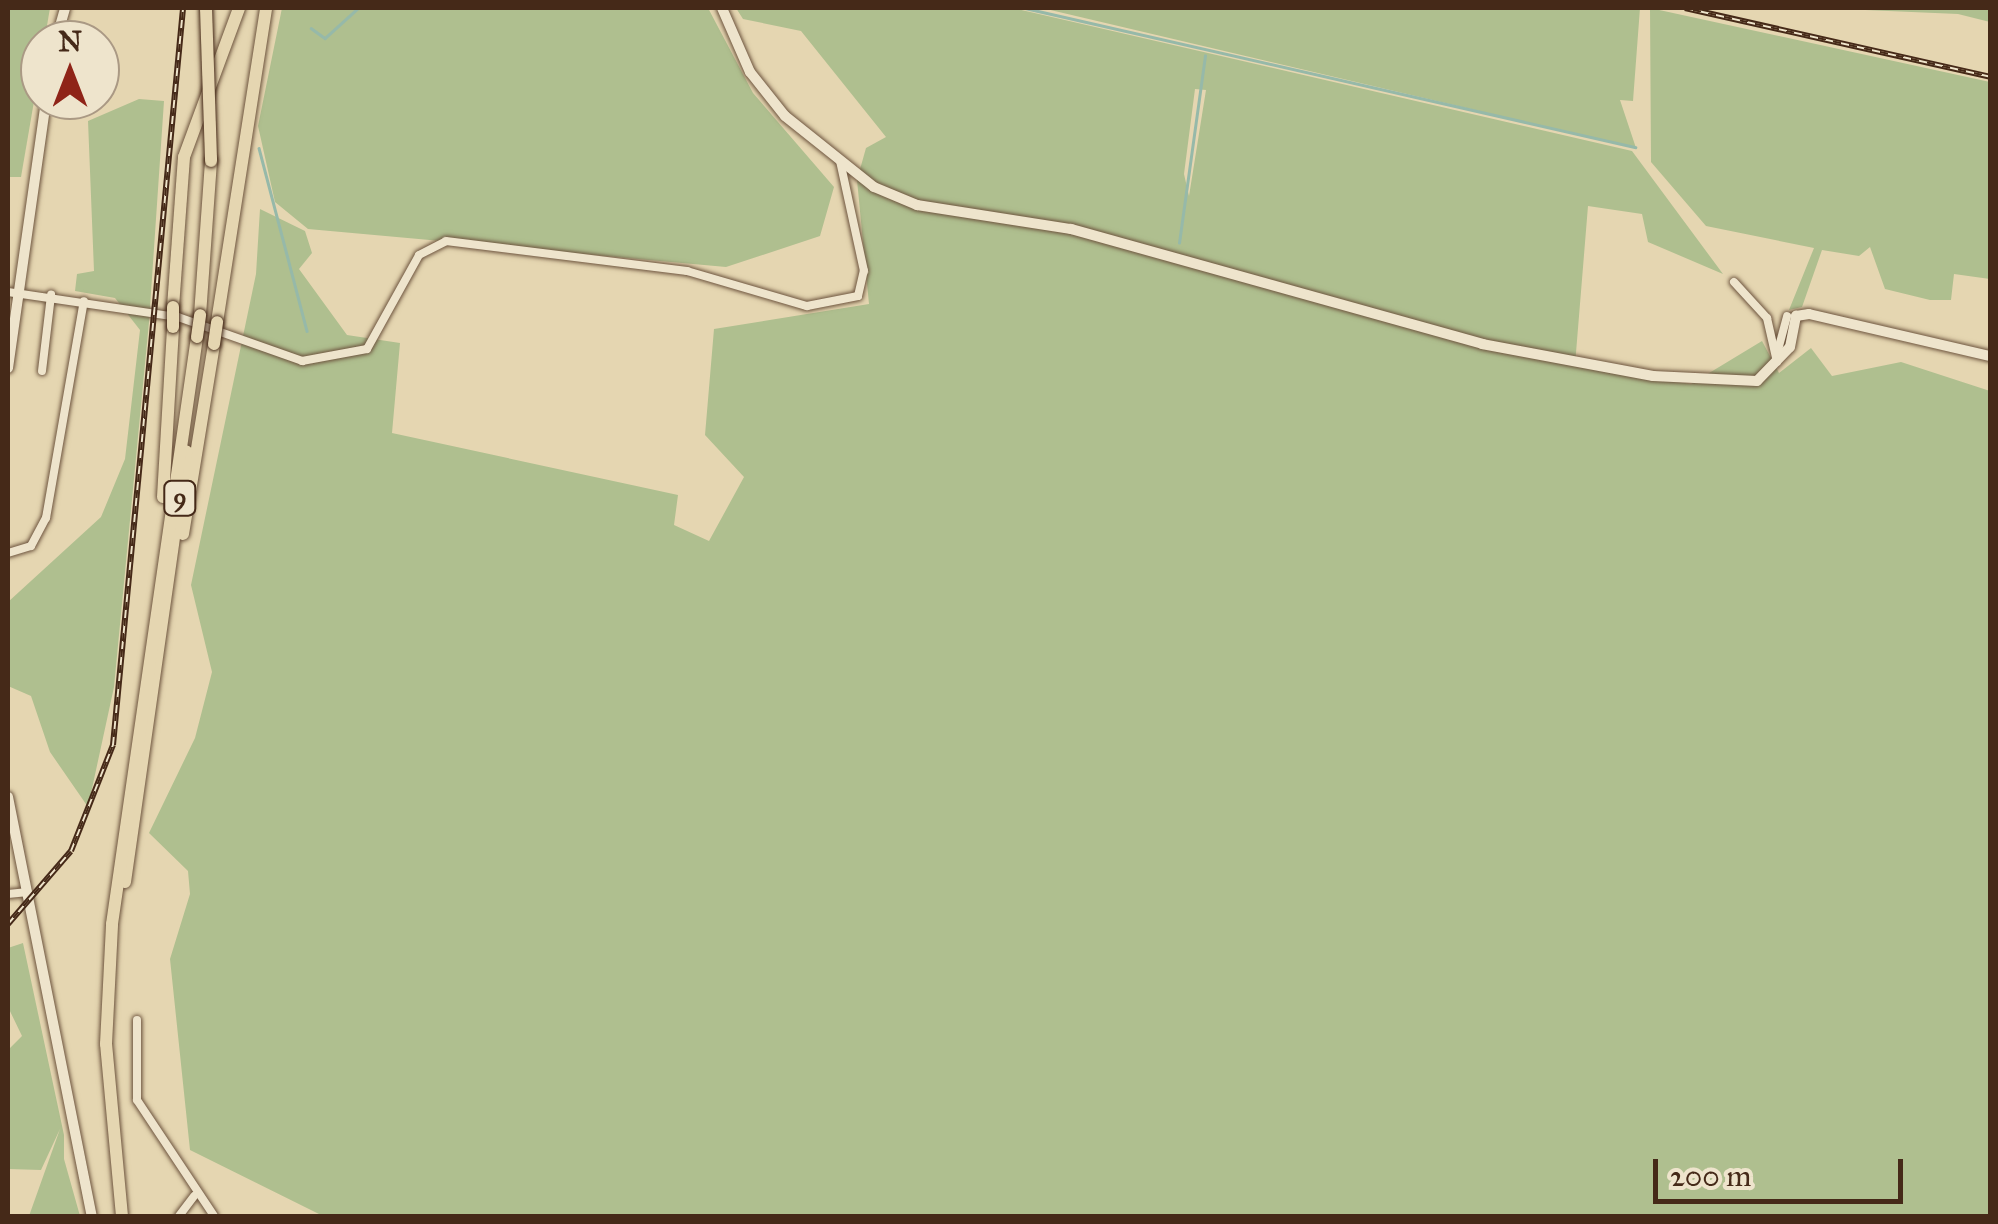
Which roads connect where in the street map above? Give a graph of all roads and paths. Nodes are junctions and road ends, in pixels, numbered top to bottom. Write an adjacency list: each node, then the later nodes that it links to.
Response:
1 (206, 8): 13 (main road, 9, bridge)
2 (239, 8): 19 (main road, 9, bridge)
3 (266, 8): 20 (main road, 9, bridge)
4 (722, 8): 6 (street)
5 (43, 120): 8 (street)
6 (840, 160): 10 (street); 15 (street)
7 (1734, 282): 12 (street)
8 (13, 292): 9 (street); 16 (street)
9 (51, 296): 10 (street); 17 (street)
10 (84, 300): 18 (street)
11 (1792, 316): 12 (street); 14 (street); 15 (street)
12 (1767, 318): 15 (street)
13 (197, 337): 19 (main road, 9); 20 (main road, 9)
14 (1990, 356)
15 (1778, 362)
16 (8, 368)
17 (42, 371)
18 (8, 553)
19 (156, 599): 25 (main road, 9)
20 (156, 659): 25 (main road, 9)
21 (8, 797): 22 (street)
22 (28, 892): 23 (street); 27 (street)
23 (8, 894)
24 (137, 1020): 26 (street)
25 (109, 1089): 28 (main road, 9)
26 (194, 1196): 29 (street); 30 (street)
27 (92, 1216)
28 (122, 1216)
29 (179, 1216)
30 (214, 1216)

